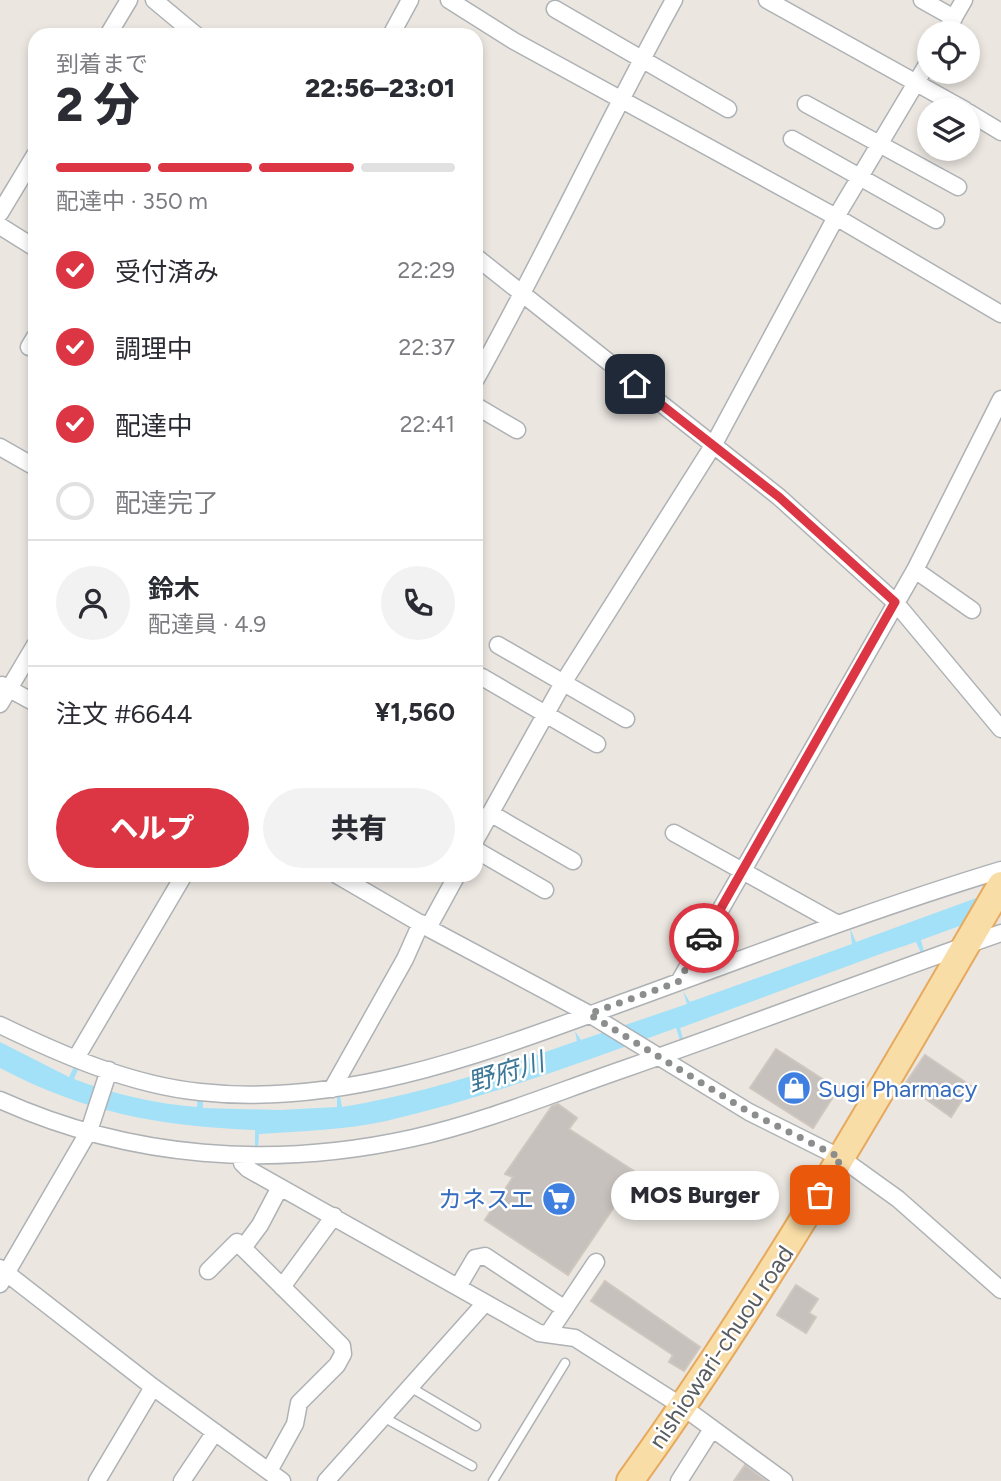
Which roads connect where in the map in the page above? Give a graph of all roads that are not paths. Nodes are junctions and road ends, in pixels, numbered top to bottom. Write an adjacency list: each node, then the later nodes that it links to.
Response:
1 (129, 0): 12 (street)
2 (155, 0): 13 (street)
3 (410, 0): 14 (street)
4 (449, 0): 19 (street)
5 (674, 0): 15 (street)
6 (767, 0): 16 (street)
7 (922, 0): 10 (street)
8 (964, 0): 10 (street)
9 (555, 9): 15 (street)
10 (954, 18): 11 (street)
11 (952, 21)
12 (112, 28)
13 (188, 28)
14 (395, 28)
15 (641, 58): 19 (street); 21 (street)
16 (917, 82): 25 (street)
17 (920, 84): 18 (street)
18 (944, 98)
19 (618, 100): 30 (street); 35 (street)
20 (806, 104): 25 (street)
21 (728, 108)
22 (980, 119): 23 (street)
23 (1001, 132)
24 (792, 139): 27 (street)
25 (883, 144): 27 (street); 28 (street)
26 (28, 167): 29 (street)
27 (862, 176): 30 (street); 31 (street)
28 (958, 187)
29 (0, 213)
30 (836, 217): 36 (street); 41 (street)
31 (936, 220)
32 (0, 226): 33 (street)
33 (28, 244)
34 (483, 262): 35 (street)
35 (524, 294): 37 (street); 41 (street)
36 (1001, 314)
37 (483, 367)
38 (1001, 399): 44 (street)
39 (483, 410): 40 (street)
40 (517, 430)
41 (714, 444): 45 (street); 50 (street)
42 (0, 447): 43 (street)
43 (28, 463)
44 (915, 570): 45 (street); 46 (street)
45 (895, 602): 56 (street); 63 (street)
46 (972, 610)
47 (498, 645): 50 (street)
48 (28, 655): 51 (street)
49 (483, 678): 54 (street)
50 (564, 683): 54 (street); 55 (street)
51 (5, 686): 52 (street); 53 (street)
52 (28, 699)
53 (0, 704)
54 (546, 714): 57 (street); 58 (street)
55 (626, 719)
56 (1001, 729)
57 (597, 744)
58 (490, 813): 59 (street); 62 (street)
59 (483, 826)
60 (674, 832): 63 (street)
61 (483, 854): 69 (street)
62 (573, 861)
63 (742, 870): 70 (street); 74 (street)
64 (1001, 870): 70 (street)
65 (180, 882): 78 (street)
66 (349, 882): 71 (street)
67 (448, 882): 71 (street)
68 (1001, 885): 73 (main road, nishiowari-chuou road)
69 (545, 890)
70 (838, 923): 74 (street)
71 (424, 926): 75 (street); 80 (street)
72 (1001, 933): 73 (street)
73 (966, 945): 77 (street); 84 (main road, nishiowari-chuou road)
74 (678, 982): 75 (street)
75 (592, 1016): 77 (street); 80 (street)
76 (0, 1024): 78 (street)
77 (658, 1055): 83 (street); 84 (street)
78 (76, 1058): 79 (street)
79 (109, 1072): 80 (street); 82 (street)
80 (332, 1088)
81 (0, 1100): 82 (street)
82 (90, 1128): 83 (street); 90 (street)
83 (241, 1156): 85 (street)
84 (841, 1158): 93 (street); 100 (main road, nishiowari-chuou road)
85 (280, 1187): 86 (street); 87 (street)
86 (334, 1216): 91 (street); 92 (street)
87 (243, 1248): 89 (street); 91 (street)
88 (596, 1262): 95 (street)
89 (208, 1271)
90 (2, 1275): 98 (street)
91 (282, 1287): 106 (street)
92 (458, 1287): 94 (street); 95 (street)
93 (1001, 1290)
94 (485, 1303): 96 (street); 99 (street)
95 (565, 1309): 96 (street)
96 (548, 1334): 100 (street)
97 (565, 1363): 110 (lane)
98 (153, 1387): 104 (street); 107 (street)
99 (410, 1387): 101 (street); 102 (lane)
100 (683, 1407): 103 (street); 111 (main road, nishiowari-chuou road)
101 (383, 1417): 105 (lane); 109 (street)
102 (476, 1426)
103 (712, 1429): 112 (street); 113 (street)
104 (215, 1432): 106 (street); 108 (street)
105 (472, 1466)
106 (276, 1476)
107 (97, 1481)
108 (182, 1481)
109 (326, 1481)
110 (493, 1481)
111 (630, 1481)
112 (679, 1481)
113 (784, 1481)

